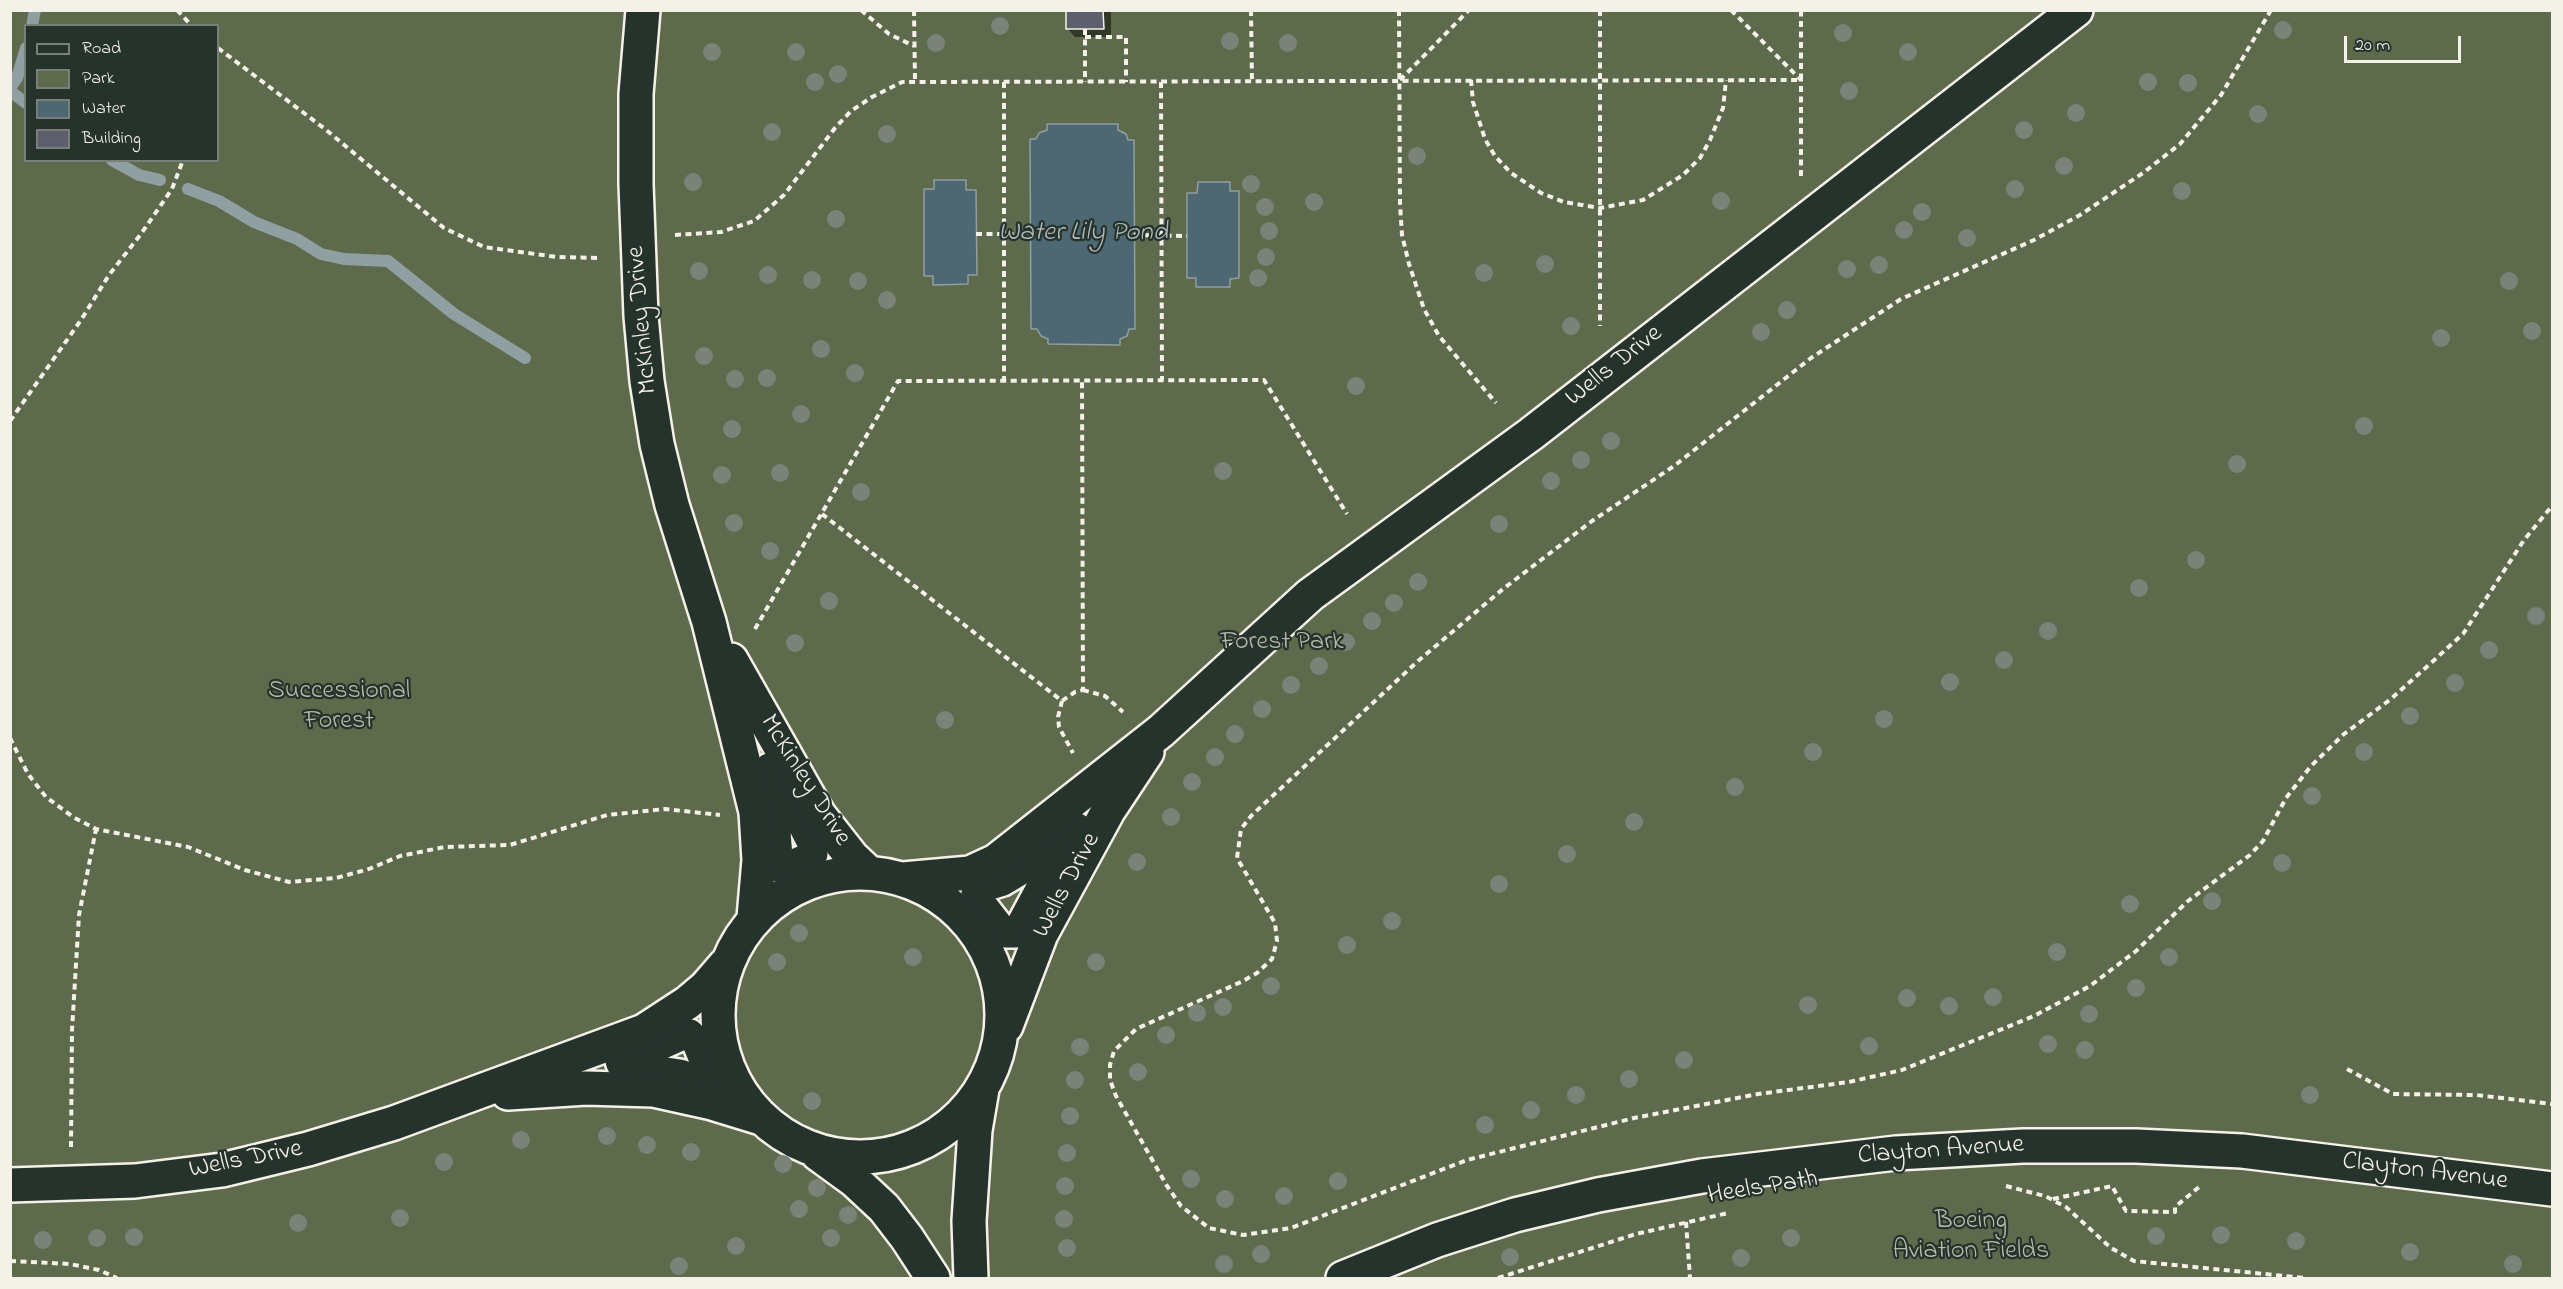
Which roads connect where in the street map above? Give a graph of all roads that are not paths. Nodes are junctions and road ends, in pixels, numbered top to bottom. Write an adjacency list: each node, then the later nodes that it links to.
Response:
1 (643, 10): 3 (street, McKinley Drive)
2 (2076, 10): 4 (street, Wells Drive)
3 (709, 622): 5 (street, McKinley Drive); 7 (street, McKinley Drive)
4 (1161, 731): 6 (street, Wells Drive); 9 (street, Wells Drive)
5 (869, 873): 6 (street); 7 (street)
6 (903, 879): 9 (street)
7 (754, 918): 8 (street)
8 (726, 964): 11 (street, Wells Drive); 12 (street)
9 (997, 1052): 10 (street)
10 (982, 1087): 13 (street); 17 (street)
11 (474, 1095): 12 (street, Wells Drive); 14 (street, Wells Drive)
12 (761, 1118): 13 (street)
13 (809, 1148): 16 (street)
14 (10, 1185)
15 (2553, 1189): 18 (street, Clayton Avenue)
16 (933, 1278)
17 (971, 1278)
18 (1343, 1278)

